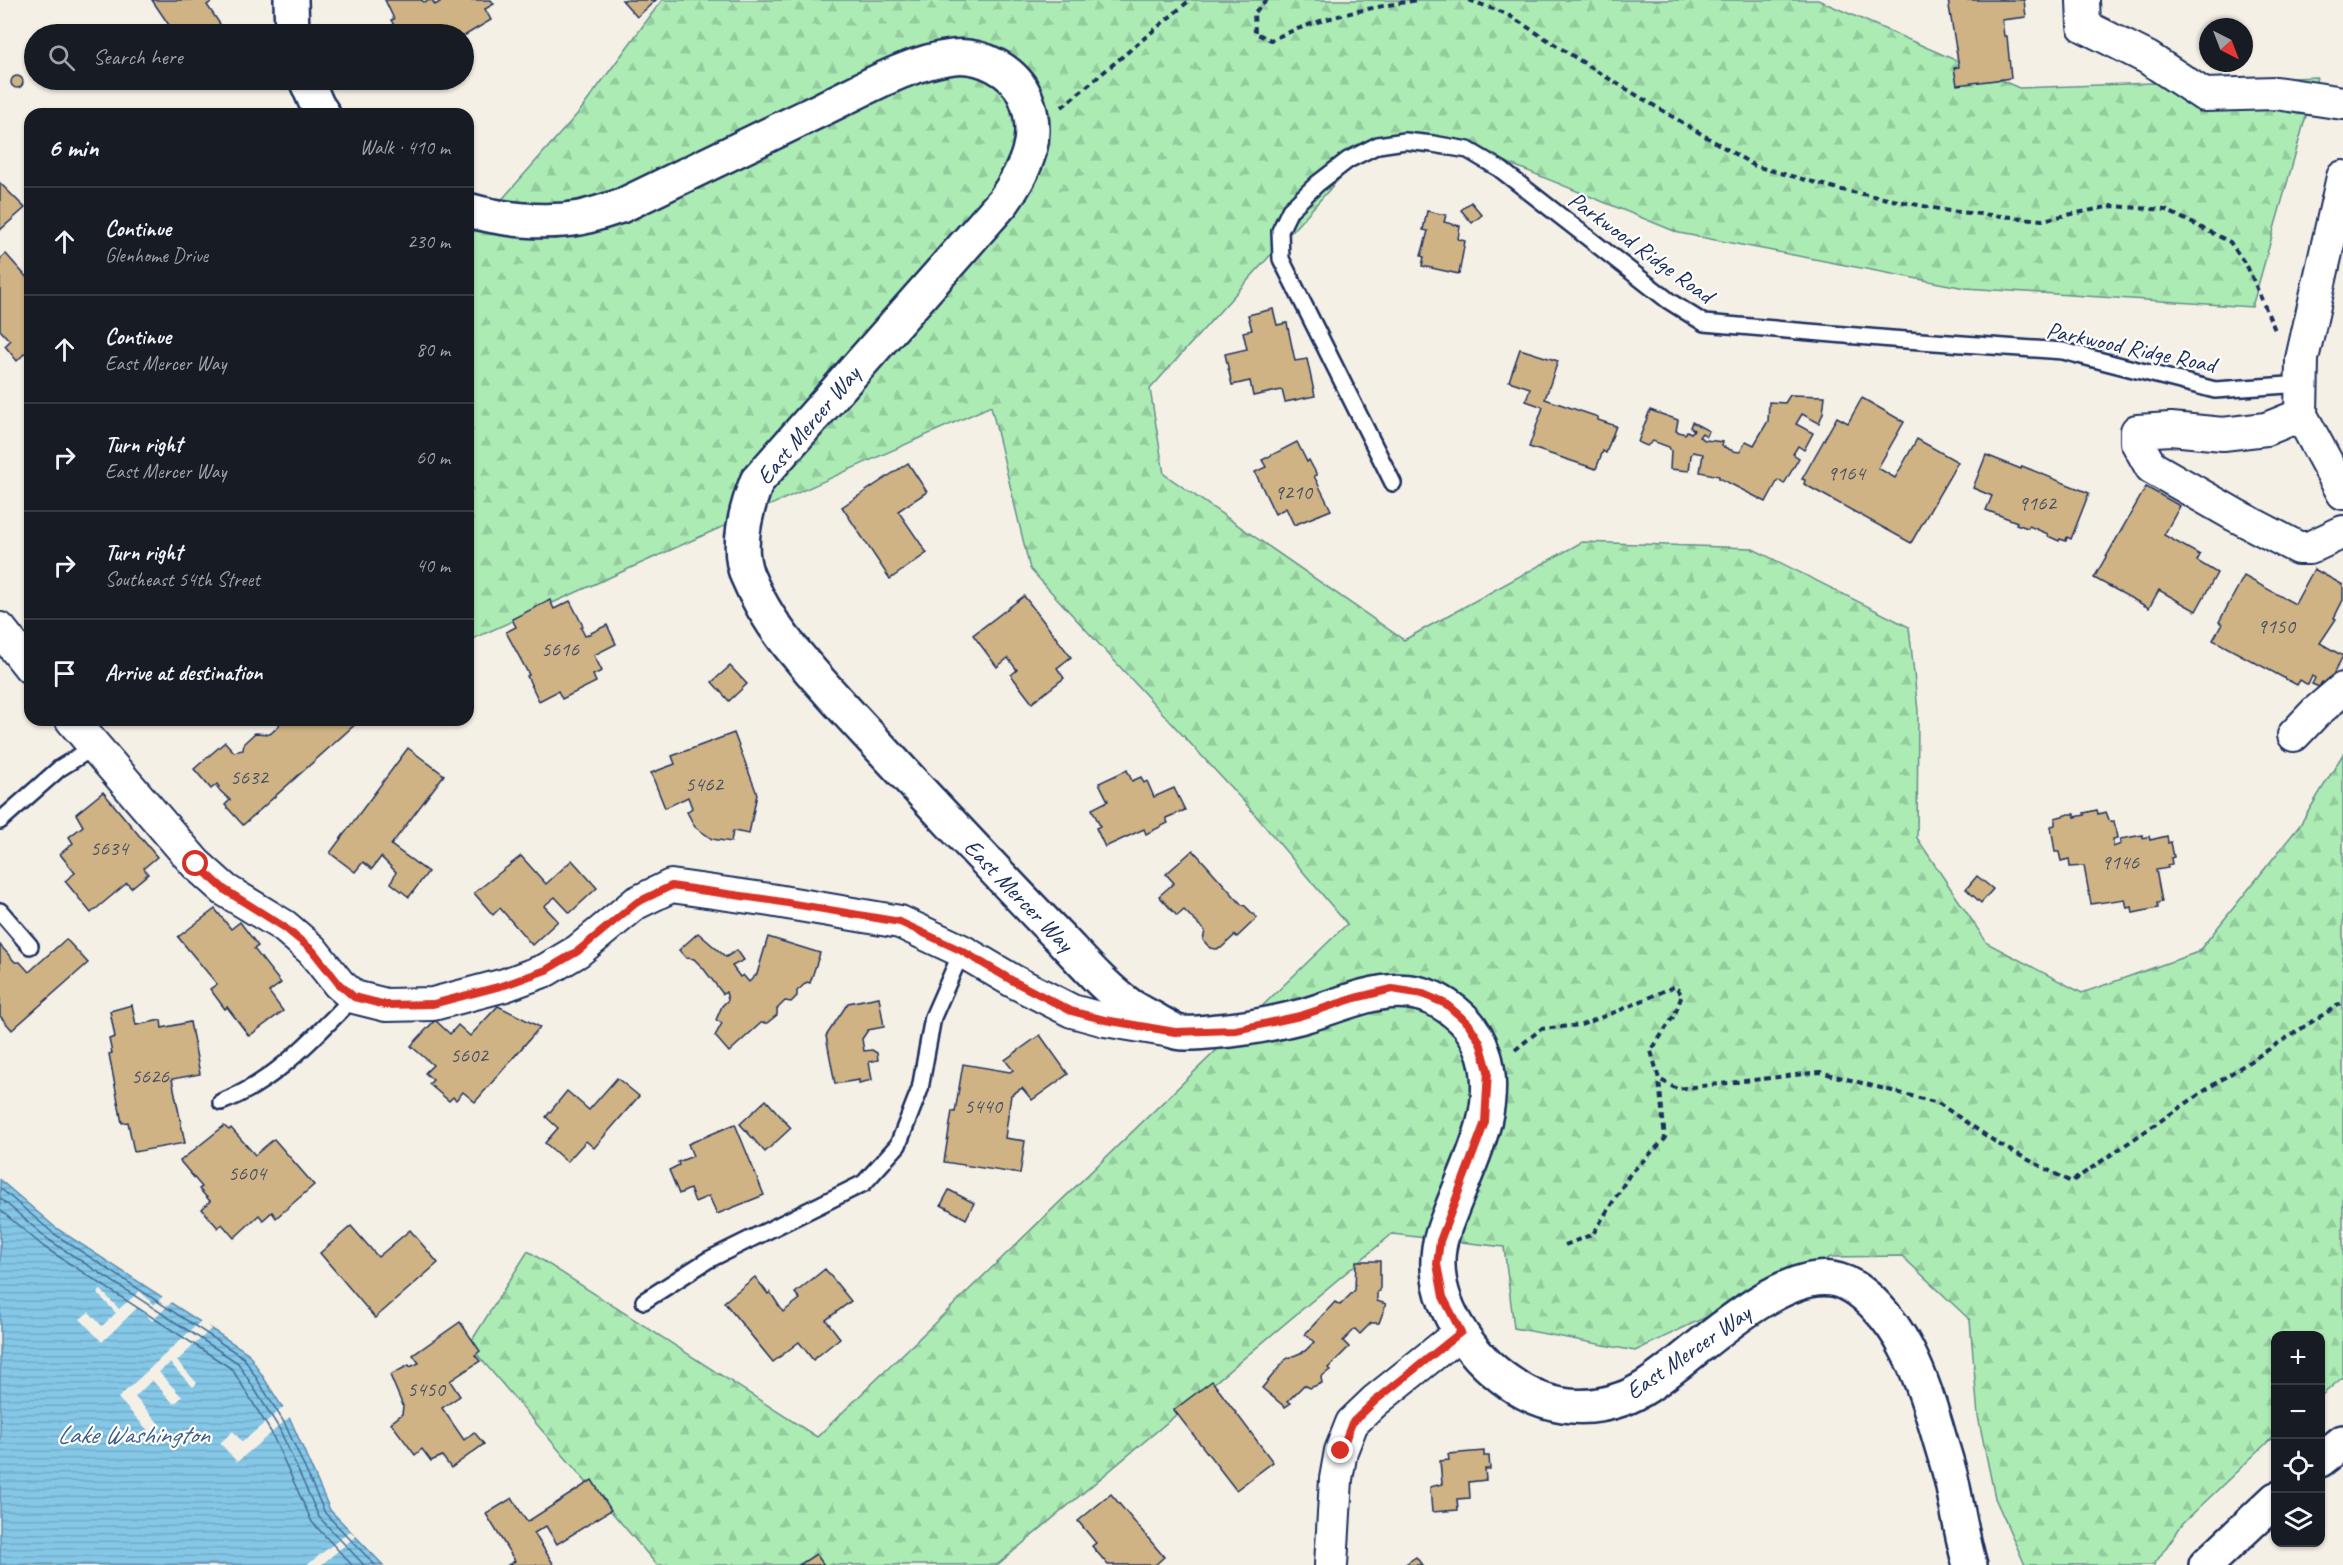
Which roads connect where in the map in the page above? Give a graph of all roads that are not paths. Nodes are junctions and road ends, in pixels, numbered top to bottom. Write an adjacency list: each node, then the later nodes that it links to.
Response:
1 (291, 0): 3 (street)
2 (2083, 0): 5 (street)
3 (292, 24)
4 (311, 90): 6 (street)
5 (2343, 103)
6 (320, 108)
7 (2343, 177): 9 (street)
8 (474, 212): 25 (street, East Mercer Way)
9 (2302, 372): 10 (street); 11 (lane, Parkwood Ridge Road)
10 (2301, 415): 12 (street); 13 (street)
11 (1394, 483)
12 (2343, 493)
13 (2343, 532)
14 (0, 629): 15 (street)
15 (24, 659)
16 (2343, 690): 18 (street)
17 (77, 726): 19 (street)
18 (2294, 735)
19 (94, 747): 20 (lane); 24 (street)
20 (0, 821)
21 (0, 911): 22 (lane)
22 (30, 946)
23 (962, 951): 24 (street); 25 (street); 27 (lane)
24 (354, 997): 26 (lane)
25 (1175, 1032): 28 (street, East Mercer Way)
26 (221, 1102)
27 (644, 1301)
28 (1461, 1332): 32 (street); 33 (street, East Mercer Way)
29 (2343, 1442): 30 (street)
30 (2325, 1456)
31 (2271, 1504): 34 (street)
32 (1331, 1565)
33 (1970, 1565)
34 (2206, 1565)

